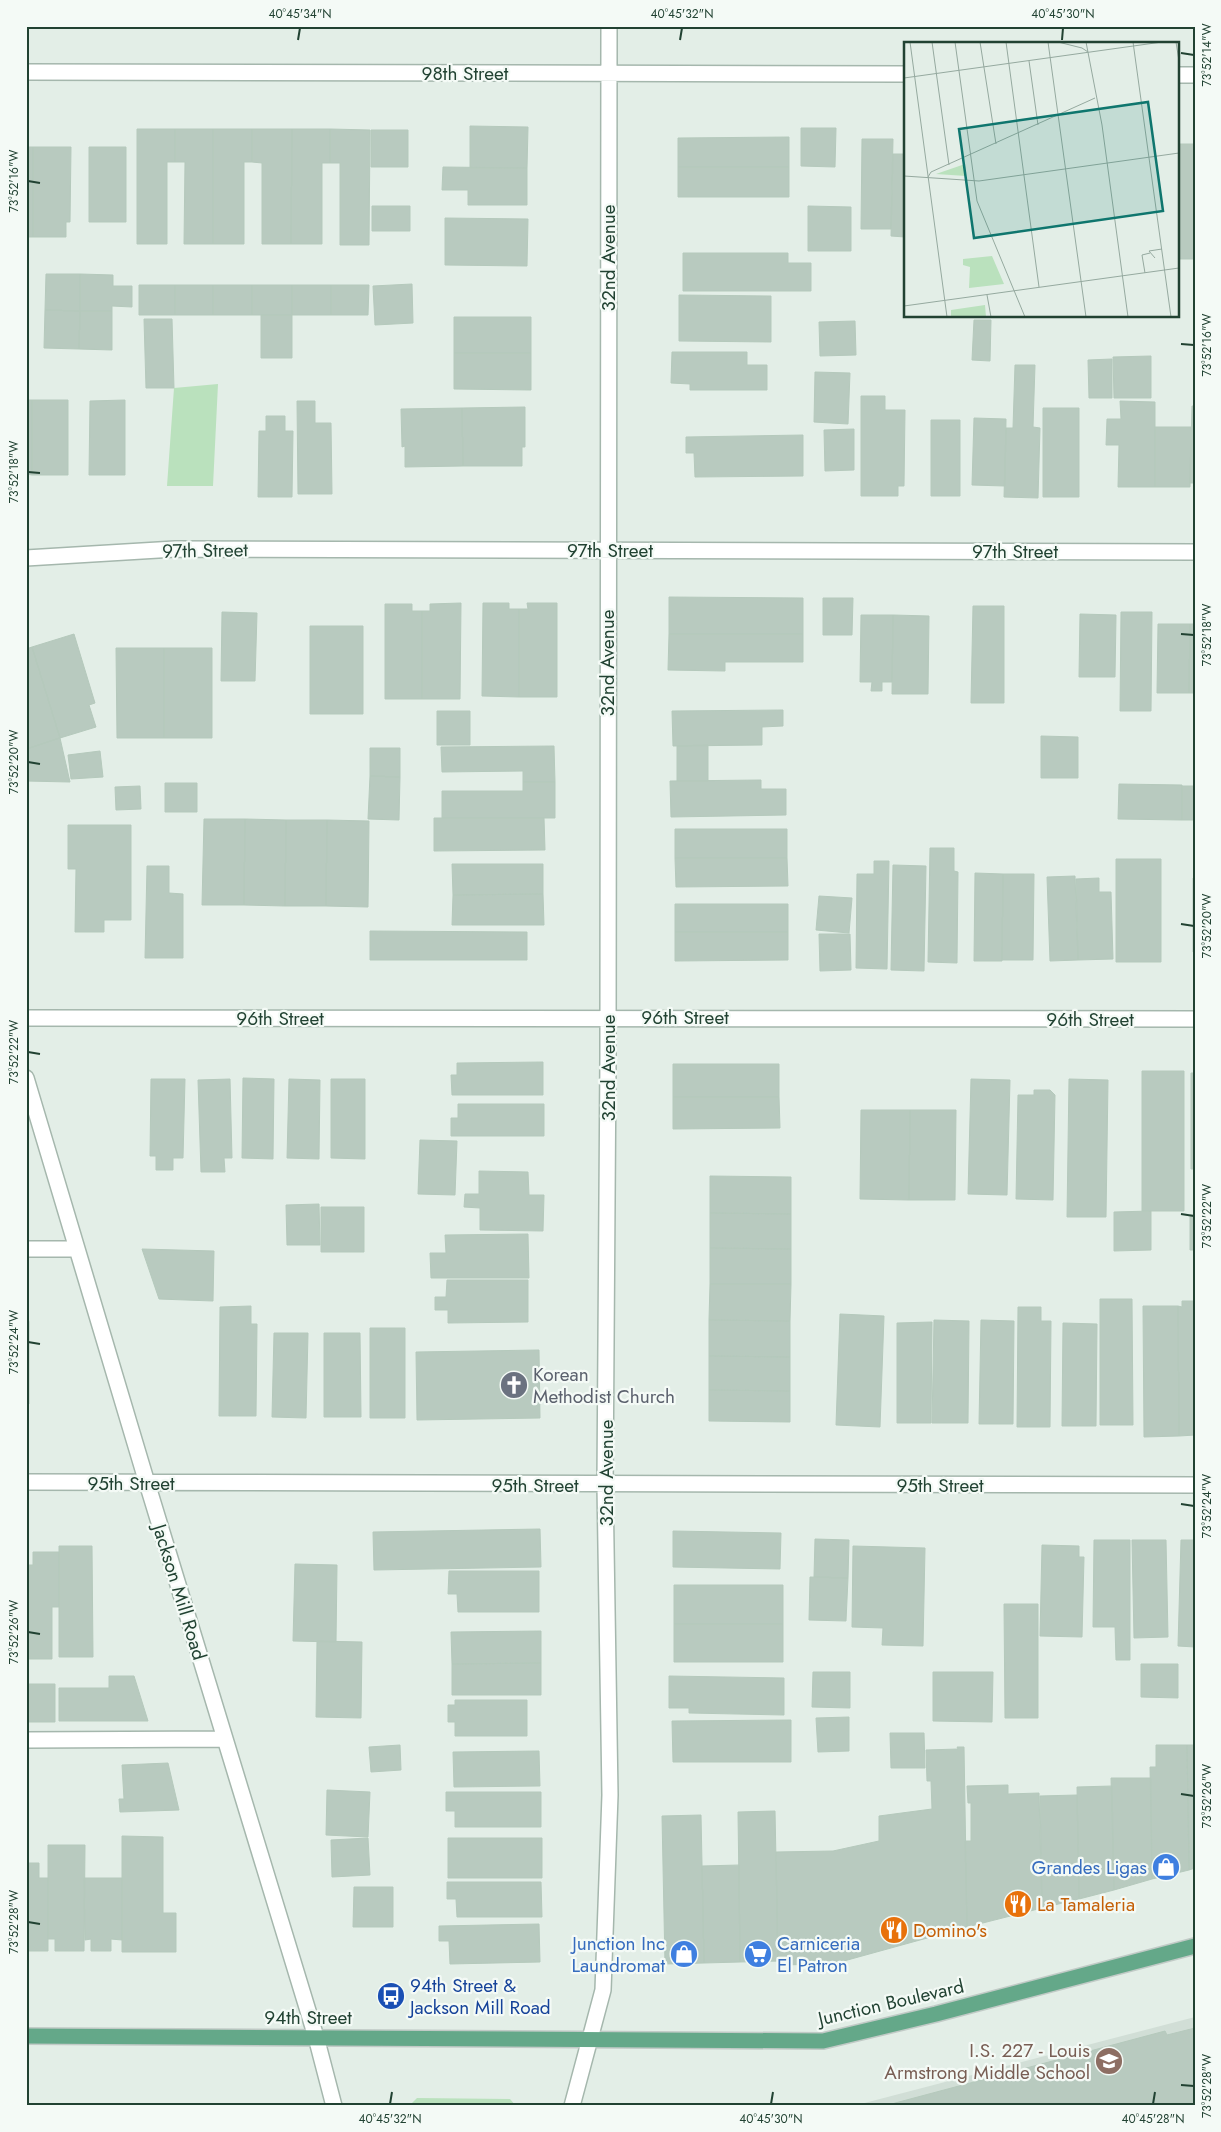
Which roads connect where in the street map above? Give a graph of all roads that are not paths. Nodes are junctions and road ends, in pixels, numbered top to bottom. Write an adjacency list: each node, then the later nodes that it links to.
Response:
1 (609, 26): 3 (street, 32nd Avenue)
2 (26, 72): 3 (street, 98th Street)
3 (608, 74): 4 (street, 98th Street); 7 (street, 32nd Avenue)
4 (904, 74)
5 (1178, 75): 6 (street)
6 (1195, 76)
7 (607, 550): 8 (street, 97th Street); 9 (street, 97th Street); 10 (street, 32nd Avenue)
8 (1195, 552)
9 (26, 558)
10 (608, 1017): 11 (street, 96th Street); 12 (street, 96th Street); 18 (street, 32nd Avenue)
11 (26, 1018)
12 (1195, 1019)
13 (26, 1078): 15 (street, Jackson Mill Road)
14 (26, 1249): 15 (street)
15 (77, 1249): 17 (street, Jackson Mill Road)
16 (26, 1482): 17 (street, 95th Street)
17 (147, 1483): 18 (street, 95th Street); 20 (street, Jackson Mill Road)
18 (605, 1485): 19 (street, 95th Street); 25 (street, 32nd Avenue)
19 (1195, 1485)
20 (225, 1739): 21 (street); 24 (street, Jackson Mill Road)
21 (26, 1740)
22 (1195, 1946): 25 (main road, Junction Boulevard)
23 (26, 2036): 24 (main road, 94th Street)
24 (316, 2037): 25 (main road, 94th Street); 26 (street, Jackson Mill Road)
25 (588, 2040): 27 (street, 32nd Avenue)
26 (334, 2106)
27 (572, 2106)

